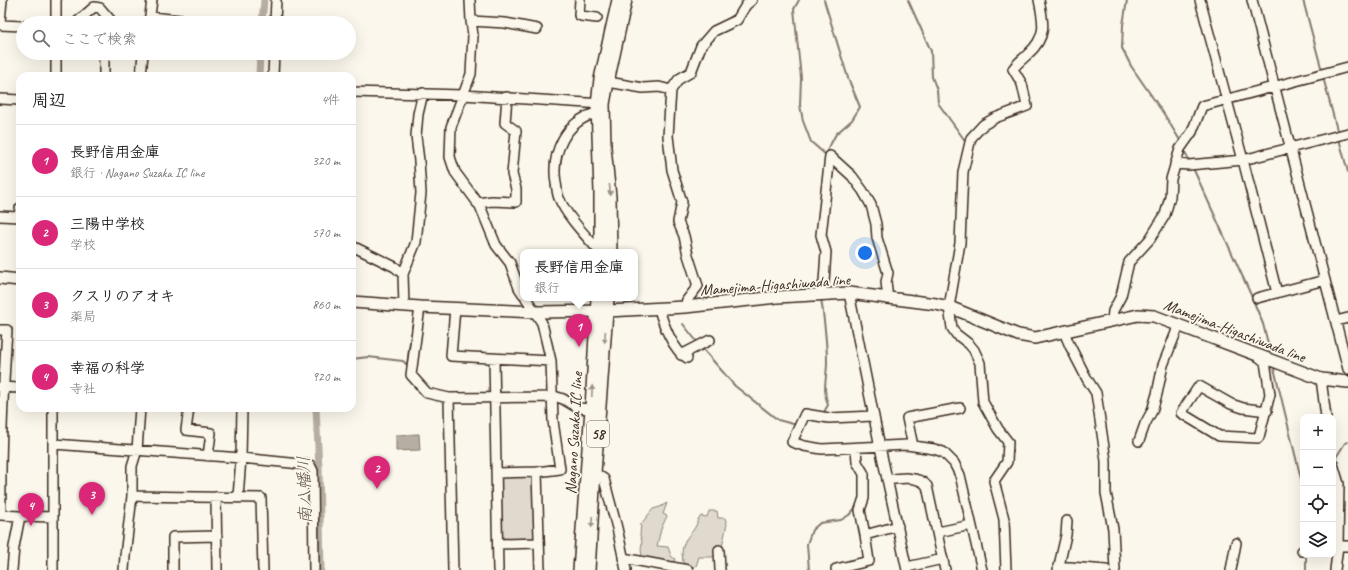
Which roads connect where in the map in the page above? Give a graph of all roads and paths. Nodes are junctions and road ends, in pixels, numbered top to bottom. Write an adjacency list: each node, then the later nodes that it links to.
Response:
1 (2, 0): 20 (street)
2 (56, 0): 13 (street)
3 (152, 0): 16 (street)
4 (276, 0): 17 (street)
5 (470, 0): 19 (street)
6 (580, 0): 18 (street)
7 (618, 0): 42 (main road)
8 (626, 0): 32 (main road)
9 (752, 0): 34 (street)
10 (1039, 0): 71 (street)
11 (1200, 0): 41 (street)
12 (1252, 0): 33 (street)
13 (56, 16)
14 (84, 16): 15 (street)
15 (107, 16)
16 (150, 16)
17 (275, 16)
18 (598, 18)
19 (470, 21): 22 (street); 37 (street)
20 (0, 23): 21 (street)
21 (16, 25)
22 (537, 29)
23 (56, 60): 28 (street)
24 (104, 60): 29 (street)
25 (142, 60): 30 (street)
26 (274, 60): 31 (street)
27 (1348, 67): 33 (street)
28 (56, 72)
29 (104, 72)
30 (141, 72)
31 (273, 72)
32 (608, 82): 34 (street); 42 (main road)
33 (1275, 86): 41 (street); 44 (street)
34 (671, 90): 70 (street)
35 (356, 92): 36 (street)
36 (423, 93): 37 (street); 54 (street)
37 (463, 95): 38 (street); 47 (street)
38 (507, 97): 42 (street); 47 (street)
39 (0, 99): 40 (street)
40 (16, 100)
41 (1226, 100): 45 (street); 46 (street)
42 (599, 107): 51 (street); 52 (main road); 53 (main road, one-way to 53)
43 (1348, 133): 44 (street)
44 (1291, 148): 45 (street); 57 (street)
45 (1243, 160): 46 (street); 60 (street)
46 (1175, 164): 77 (street)
47 (478, 203): 58 (street)
48 (0, 216): 49 (street)
49 (16, 217)
50 (356, 248): 54 (street)
51 (597, 249)
52 (600, 249)
53 (611, 249)
54 (403, 274): 68 (street)
55 (0, 278): 56 (main road)
56 (16, 280)
57 (1326, 280): 60 (street); 78 (street)
58 (520, 290)
59 (849, 293): 61 (main road, Mamejima-Higashiwada line); 63 (main road, Mamejima-Higashiwada line); 102 (street)
60 (1277, 293): 62 (street)
61 (819, 295): 63 (street); 70 (main road, Mamejima-Higashiwada line)
62 (1257, 298)
63 (888, 299): 71 (main road, Mamejima-Higashiwada line)
64 (528, 301): 75 (street)
65 (598, 301): 74 (main road, Nagano Suzaka IC line / 58)
66 (607, 301): 74 (main road, Nagano Suzaka IC line / 58)
67 (356, 302): 68 (main road, Mamejima-Higashiwada line)
68 (404, 306): 69 (main road, Mamejima-Higashiwada line)
69 (420, 307): 72 (main road, Mamejima-Higashiwada line); 92 (street)
70 (685, 307): 73 (main road, Mamejima-Higashiwada line)
71 (949, 307): 81 (main road, Mamejima-Higashiwada line); 160 (street)
72 (455, 308): 75 (main road, Mamejima-Higashiwada line); 84 (street)
73 (659, 309): 74 (main road, Mamejima-Higashiwada line); 82 (street)
74 (602, 311): 75 (main road, Mamejima-Higashiwada line); 95 (main road, Nagano Suzaka IC line / 58, one-way to 74); 115 (main road, Nagano Suzaka IC line / 58, one-way to 115)
75 (536, 312): 85 (street)
76 (1348, 318): 78 (street)
77 (1112, 321): 79 (main road, Mamejima-Higashiwada line); 81 (main road, Mamejima-Higashiwada line)
78 (1336, 321): 86 (street)
79 (1179, 325): 83 (main road, Mamejima-Higashiwada line); 103 (street)
80 (0, 330): 89 (street)
81 (1064, 332): 162 (street)
82 (703, 344)
83 (1258, 356): 87 (main road, Mamejima-Higashiwada line); 96 (street)
84 (494, 359): 85 (street); 93 (street)
85 (551, 361): 91 (street)
86 (1348, 369)
87 (1321, 380): 88 (main road, Mamejima-Higashiwada line); 101 (street)
88 (1348, 382)
89 (2, 387): 90 (street); 112 (street)
90 (16, 388)
91 (553, 397): 93 (street); 95 (street); 113 (street)
92 (449, 398): 93 (street); 149 (street)
93 (495, 398): 114 (street)
94 (960, 408): 105 (street)
95 (591, 409): 152 (main road, Nagano Suzaka IC line / 58)
96 (1267, 411): 96 (street)
97 (53, 412): 104 (street)
98 (140, 412): 108 (street)
99 (188, 412): 109 (street)
100 (242, 412): 110 (street)
101 (1326, 414)
102 (874, 416): 106 (street); 107 (street)
103 (1139, 441)
104 (54, 444): 108 (street); 123 (street)
105 (913, 446): 106 (street); 125 (street)
106 (880, 447): 107 (street); 116 (street)
107 (856, 448): 128 (street)
108 (137, 450): 109 (street); 118 (street)
109 (208, 456): 110 (street)
110 (241, 458): 120 (street); 148 (street)
111 (1336, 469): 117 (street)
112 (0, 471): 121 (street)
113 (537, 472): 114 (street); 130 (street)
114 (497, 473): 132 (street)
115 (595, 473): 136 (street); 153 (main road, Nagano Suzaka IC line / 58, one-way to 153)
116 (887, 480): 126 (street); 127 (street)
117 (1344, 484): 134 (street)
118 (132, 496): 119 (street); 144 (street)
119 (216, 497): 120 (street); 129 (street)
120 (238, 497): 147 (street)
121 (0, 515): 122 (street)
122 (20, 516): 123 (street); 142 (street)
123 (53, 517): 143 (street)
124 (1067, 520): 140 (street)
125 (971, 525): 127 (street); 159 (street)
126 (898, 526): 128 (street); 141 (street)
127 (938, 532): 138 (street)
128 (865, 535): 139 (street)
129 (217, 536): 145 (street); 146 (street)
130 (540, 543): 132 (street); 151 (street)
131 (1236, 543): 163 (street)
132 (498, 544): 150 (street)
133 (1348, 546): 134 (street)
134 (1336, 549)
135 (719, 550): 156 (street)
136 (623, 558): 154 (street); 155 (street)
137 (1336, 558): 164 (street)
138 (943, 559): 141 (street); 158 (street)
139 (870, 566): 157 (street)
140 (1058, 568): 161 (street)
141 (907, 569)
142 (12, 570)
143 (53, 570)
144 (124, 570)
145 (173, 570)
146 (217, 570)
147 (263, 570)
148 (314, 570)
149 (453, 570)
150 (498, 570)
151 (540, 570)
152 (579, 570)
153 (590, 570)
154 (626, 570)
155 (688, 570)
156 (720, 570)
157 (836, 570)
158 (945, 570)
159 (982, 570)
160 (1006, 570)
161 (1106, 570)
162 (1115, 570)
163 (1231, 570)
164 (1335, 570)

